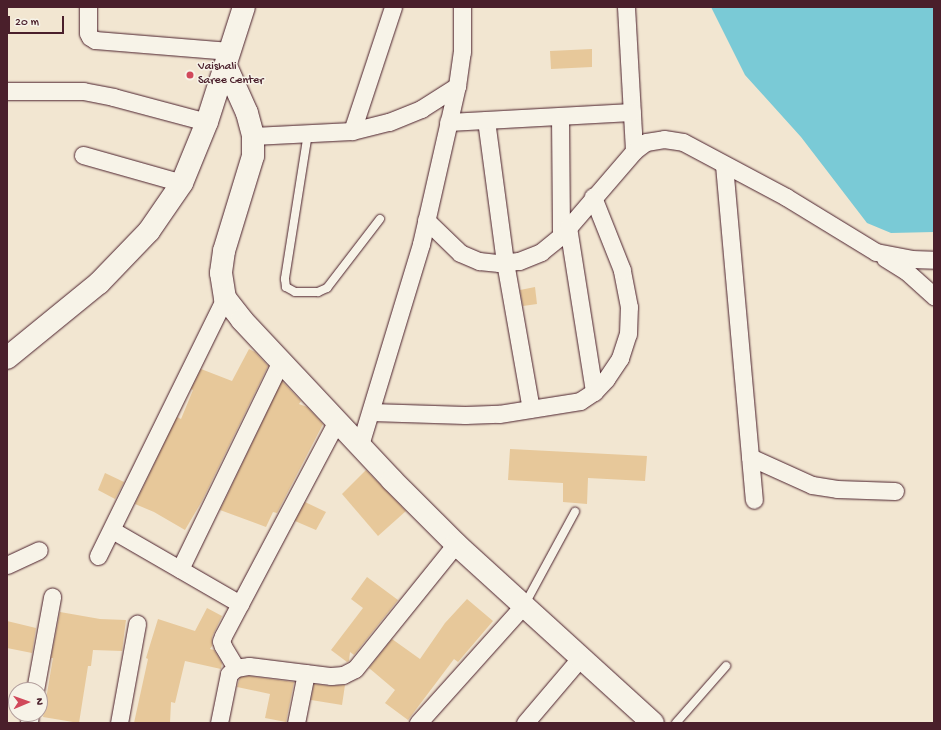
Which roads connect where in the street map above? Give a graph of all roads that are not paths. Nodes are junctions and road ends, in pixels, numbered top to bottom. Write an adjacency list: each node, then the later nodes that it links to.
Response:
1 (88, 7): 6 (street)
2 (244, 7): 6 (street)
3 (393, 7): 14 (street)
4 (462, 7): 7 (street)
5 (626, 7): 9 (street)
6 (228, 59): 12 (street); 16 (street)
7 (457, 86): 13 (street); 14 (street)
8 (7, 91): 12 (street)
9 (632, 112): 10 (street); 17 (street)
10 (560, 116): 11 (street); 24 (street)
11 (486, 120): 13 (street); 27 (street)
12 (207, 122): 20 (street)
13 (448, 122): 23 (street)
14 (352, 131): 15 (street)
15 (308, 133): 16 (street); 22 (lane)
16 (253, 136): 29 (street)
17 (634, 151): 19 (street); 21 (street)
18 (83, 155): 20 (street)
19 (724, 165): 25 (street); 37 (street)
20 (182, 183): 30 (street)
21 (593, 197): 24 (street); 32 (street)
22 (380, 220)
23 (426, 220): 27 (street); 34 (street)
24 (565, 231): 27 (street); 32 (street)
25 (876, 252): 26 (street); 28 (street)
26 (934, 260)
27 (505, 262): 33 (street)
28 (934, 296)
29 (225, 298): 31 (street); 41 (street)
30 (7, 358)
31 (281, 361): 35 (street); 46 (street)
32 (594, 392): 33 (street)
33 (531, 409): 34 (street)
34 (371, 412): 36 (street)
35 (338, 421): 36 (street); 48 (street)
36 (360, 445): 42 (street)
37 (750, 456): 38 (street); 39 (street)
38 (895, 492)
39 (754, 500)
40 (575, 512): 49 (lane)
41 (112, 530): 44 (street); 46 (street)
42 (456, 544): 49 (street); 54 (street)
43 (39, 550): 45 (street)
44 (98, 556)
45 (7, 565)
46 (180, 569): 48 (street)
47 (52, 597): 55 (street)
48 (240, 604): 53 (street)
49 (524, 606): 51 (street); 59 (street)
50 (137, 624): 56 (street)
51 (581, 657): 60 (street); 61 (street)
52 (726, 666): 62 (lane)
53 (236, 668): 54 (street); 57 (street)
54 (306, 673): 58 (street)
55 (36, 682)
56 (119, 723)
57 (219, 723)
58 (296, 723)
59 (418, 723)
60 (525, 723)
61 (653, 723)
62 (676, 723)

